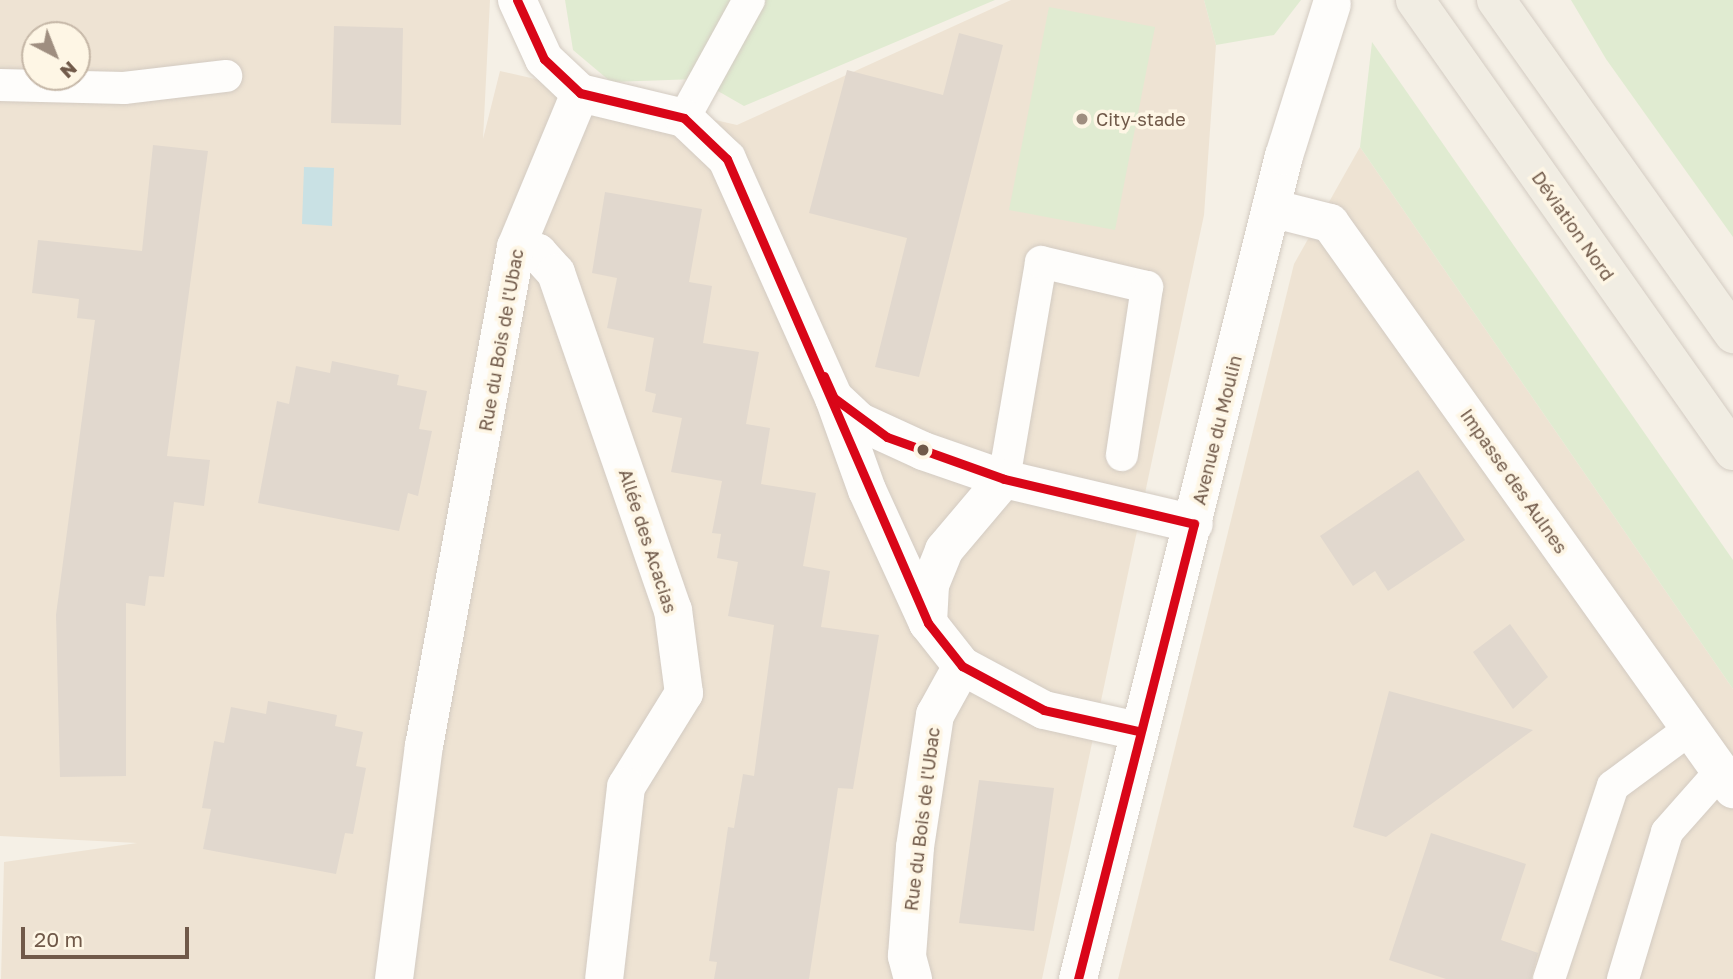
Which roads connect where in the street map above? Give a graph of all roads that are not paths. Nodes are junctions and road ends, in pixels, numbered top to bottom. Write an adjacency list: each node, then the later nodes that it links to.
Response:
1 (517, 0): 8 (street)
2 (749, 0): 9 (lane)
3 (1415, 0): 14 (main road, Déviation Nord)
4 (1496, 0): 12 (main road)
5 (1332, 4): 10 (street, Avenue du Moulin)
6 (226, 76): 7 (lane)
7 (0, 85)
8 (580, 93): 9 (street); 11 (street, Rue du Bois de l'Ubac)
9 (684, 118): 13 (street)
10 (1270, 208): 17 (street, Avenue du Moulin); 20 (street, Impasse des Aulnes)
11 (516, 247): 23 (street, Rue du Bois de l'Ubac); 24 (street, Allée des Acacias)
12 (1733, 334)
13 (834, 398): 16 (street); 18 (street)
14 (1733, 451)
15 (1122, 455): 16 (lane)
16 (1004, 479): 17 (street); 18 (street)
17 (1194, 524): 21 (street, Avenue du Moulin)
18 (928, 623): 19 (street)
19 (962, 666): 21 (street); 25 (street, Rue du Bois de l'Ubac)
20 (1690, 729): 22 (street, Impasse des Aulnes); 27 (lane)
21 (1138, 731): 26 (street, Avenue du Moulin)
22 (1727, 780): 28 (lane)
23 (394, 979)
24 (604, 979)
25 (913, 979)
26 (1078, 979)
27 (1549, 979)
28 (1623, 979)

